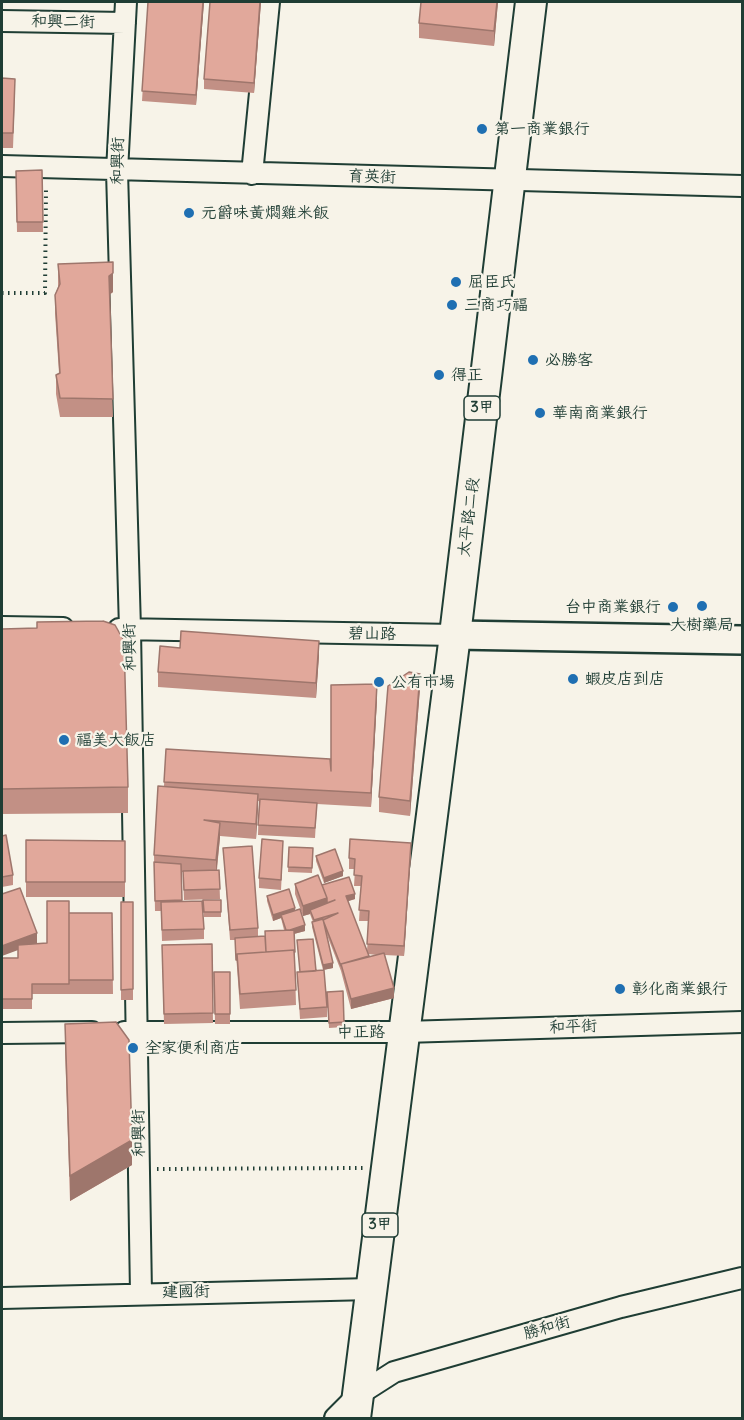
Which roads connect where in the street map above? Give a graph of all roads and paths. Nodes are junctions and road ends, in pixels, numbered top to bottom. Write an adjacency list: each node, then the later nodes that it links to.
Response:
1 (126, 2): 5 (street, 和興街)
2 (269, 2): 9 (street)
3 (531, 2): 10 (main road, 太平路二段 / 3甲)
4 (2, 21): 5 (street, 和興二街)
5 (125, 23): 8 (street, 和興街)
6 (2, 166): 7 (street, 育英街)
7 (46, 168): 8 (street, 育英街); 12 (path)
8 (117, 171): 9 (street, 育英街); 14 (street, 和興街)
9 (252, 174): 10 (street, 育英街)
10 (509, 181): 11 (street, 育英街); 15 (main road, 太平路二段 / 3甲)
11 (742, 186)
12 (2, 293)
13 (2, 627): 14 (street, 碧山路)
14 (130, 629): 15 (street, 碧山路); 18 (street, 和興街)
15 (455, 635): 16 (main road, 碧山路); 19 (main road, 太平路二段 / 3甲)
16 (742, 640)
17 (742, 1022): 19 (street, 和平街)
18 (137, 1031): 19 (street, 中正路); 20 (street, 中正路); 22 (street, 和興街)
19 (404, 1032): 21 (main road, 中正路 / 3甲)
20 (2, 1033)
21 (387, 1167): 22 (path); 24 (main road, 中正路 / 3甲)
22 (139, 1169): 25 (street, 和興街)
23 (742, 1278): 27 (street, 勝和街)
24 (371, 1289): 25 (street, 建國街); 27 (main road, 中正路 / 3甲)
25 (141, 1293): 26 (street, 建國街)
26 (2, 1298)
27 (356, 1407): 28 (street, 勝和街)
28 (335, 1419)

